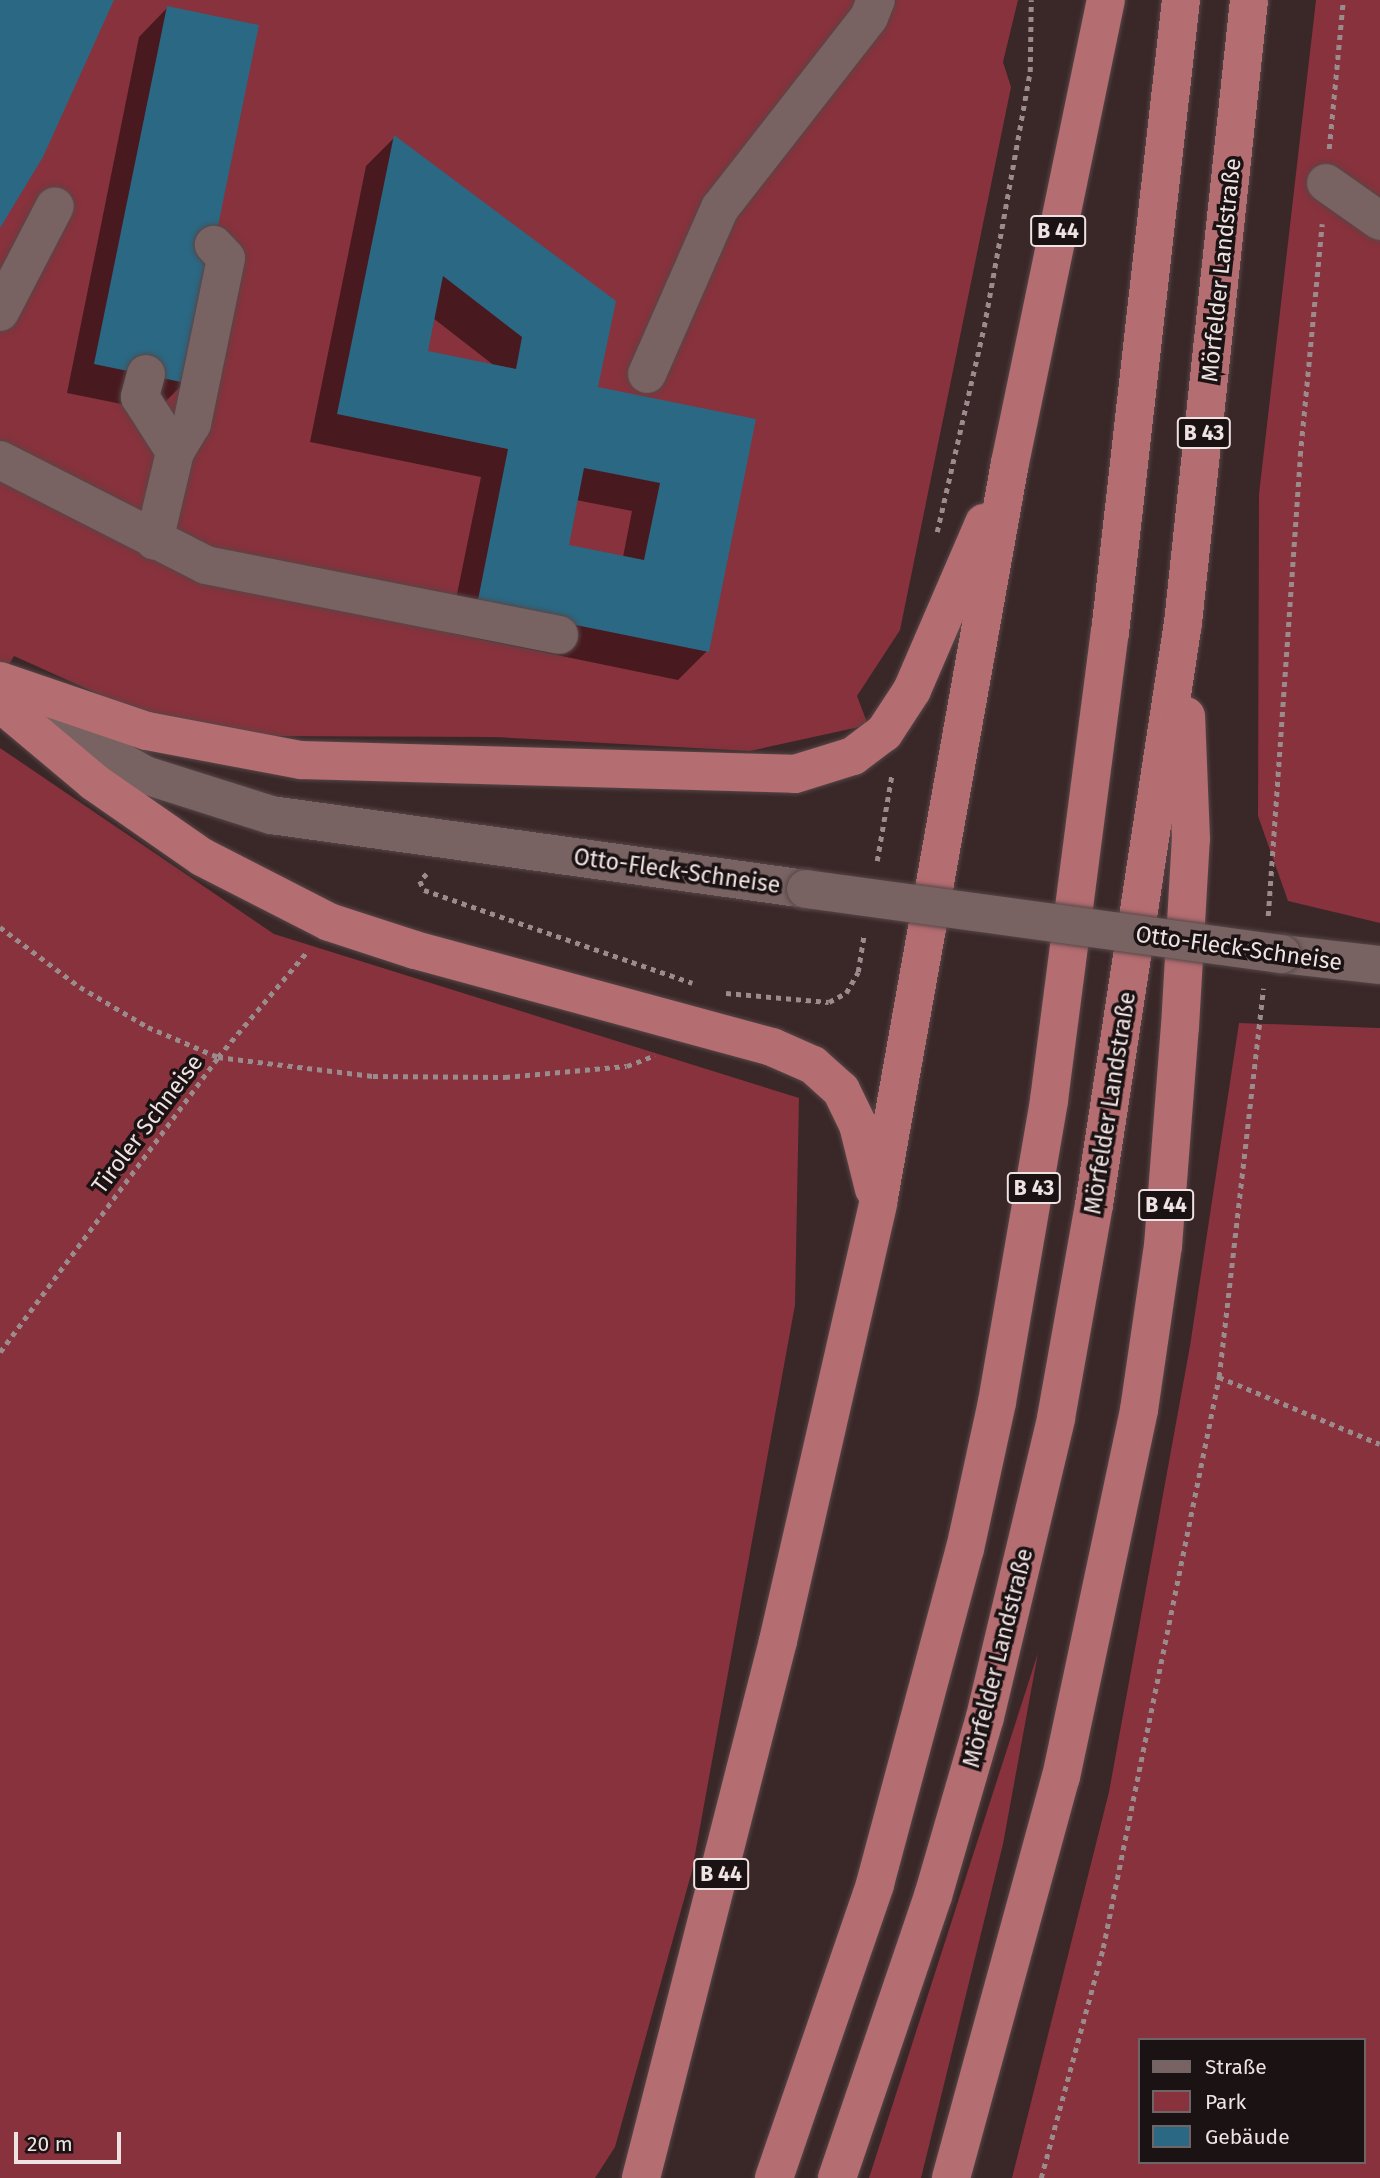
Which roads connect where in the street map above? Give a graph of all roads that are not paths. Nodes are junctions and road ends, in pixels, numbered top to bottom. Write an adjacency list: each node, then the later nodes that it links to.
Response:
1 (876, 0): 11 (street)
2 (1106, 0): 14 (highway, B 44)
3 (1181, 0): 24 (highway, B 43)
4 (1249, 0): 16 (highway, Mörfelder Landstraße / B 43)
5 (1326, 183): 7 (street)
6 (55, 206): 9 (street)
7 (1380, 221)
8 (214, 245): 12 (street)
9 (0, 312)
10 (146, 374): 12 (street)
11 (647, 374)
12 (175, 452): 15 (street)
13 (0, 460): 15 (street)
14 (1010, 463): 18 (highway); 22 (highway, B 44)
15 (154, 541): 17 (street)
16 (1183, 623): 25 (highway, Mörfelder Landstraße / B 43); 26 (highway, B 44)
17 (559, 635)
18 (0, 681)
19 (0, 692): 21 (street, Otto-Fleck-Schneise, bridge)
20 (0, 703): 22 (highway)
21 (1380, 965)
22 (878, 1203): 23 (highway, B 44)
23 (641, 2178)
24 (774, 2178)
25 (837, 2178)
26 (951, 2178)

